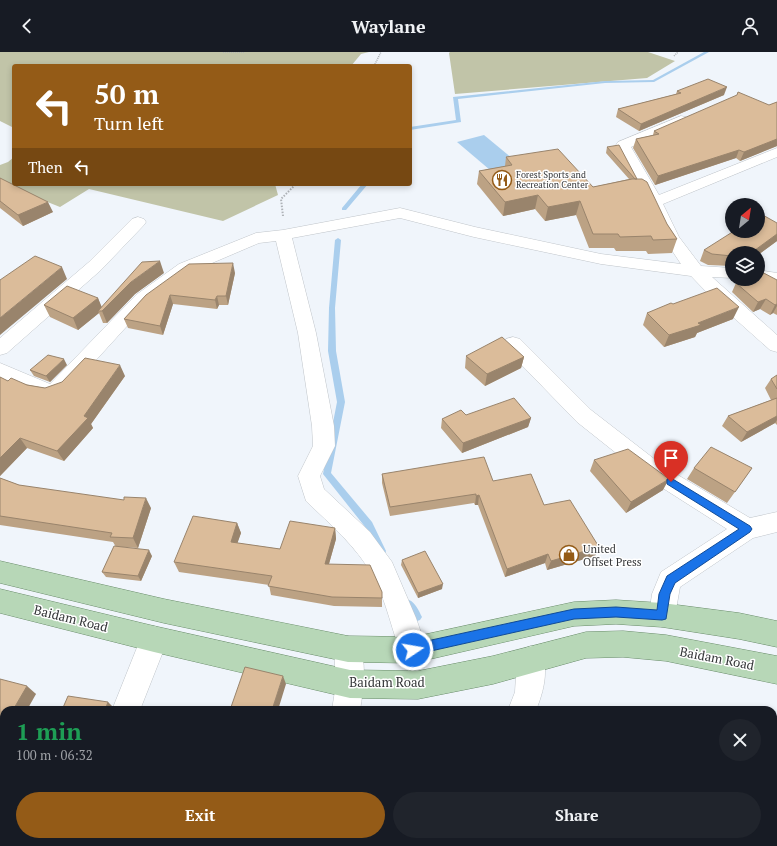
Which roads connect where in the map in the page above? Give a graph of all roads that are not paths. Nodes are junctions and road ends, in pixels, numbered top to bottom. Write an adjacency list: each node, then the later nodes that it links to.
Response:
1 (692, 115): 3 (street)
2 (777, 152): 3 (street)
3 (655, 202): 6 (street)
4 (138, 222): 14 (street)
5 (283, 235): 6 (street); 15 (street); 24 (street)
6 (696, 271): 7 (street); 11 (street)
7 (725, 273)
8 (765, 276): 9 (street)
9 (777, 278)
10 (777, 322): 11 (street)
11 (761, 331): 13 (street)
12 (513, 344): 17 (street)
13 (777, 345)
14 (0, 348)
15 (0, 370)
16 (777, 522): 17 (street)
17 (747, 529): 20 (street)
18 (0, 572): 23 (main road)
19 (0, 601): 22 (main road, Baidam Road)
20 (662, 615): 21 (main road); 24 (main road)
21 (777, 634)
22 (154, 639): 27 (main road, Baidam Road); 28 (street)
23 (348, 649): 24 (main road); 27 (street)
24 (413, 650)
25 (531, 659): 26 (main road, Baidam Road); 27 (main road, Baidam Road); 30 (street)
26 (777, 670)
27 (350, 684): 29 (street)
28 (128, 706)
29 (347, 706)
30 (524, 706)

